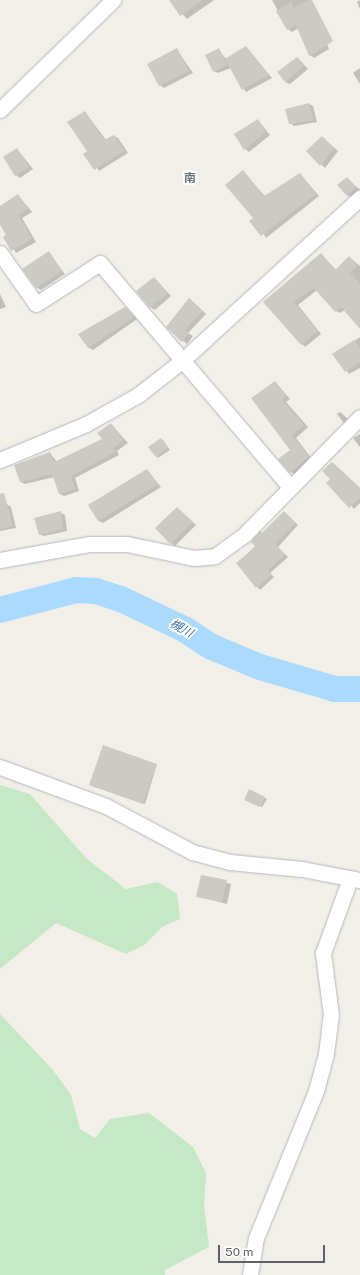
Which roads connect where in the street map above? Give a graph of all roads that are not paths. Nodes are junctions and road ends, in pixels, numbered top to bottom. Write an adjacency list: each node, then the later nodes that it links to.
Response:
1 (113, 0): 2 (street)
2 (0, 110)
3 (360, 198): 5 (street)
4 (0, 253): 5 (street)
5 (184, 359): 7 (street); 8 (street)
6 (360, 417): 8 (street)
7 (0, 460)
8 (289, 486): 9 (street)
9 (0, 560)
10 (0, 767): 11 (street)
11 (355, 879): 12 (street)
12 (250, 1275)

